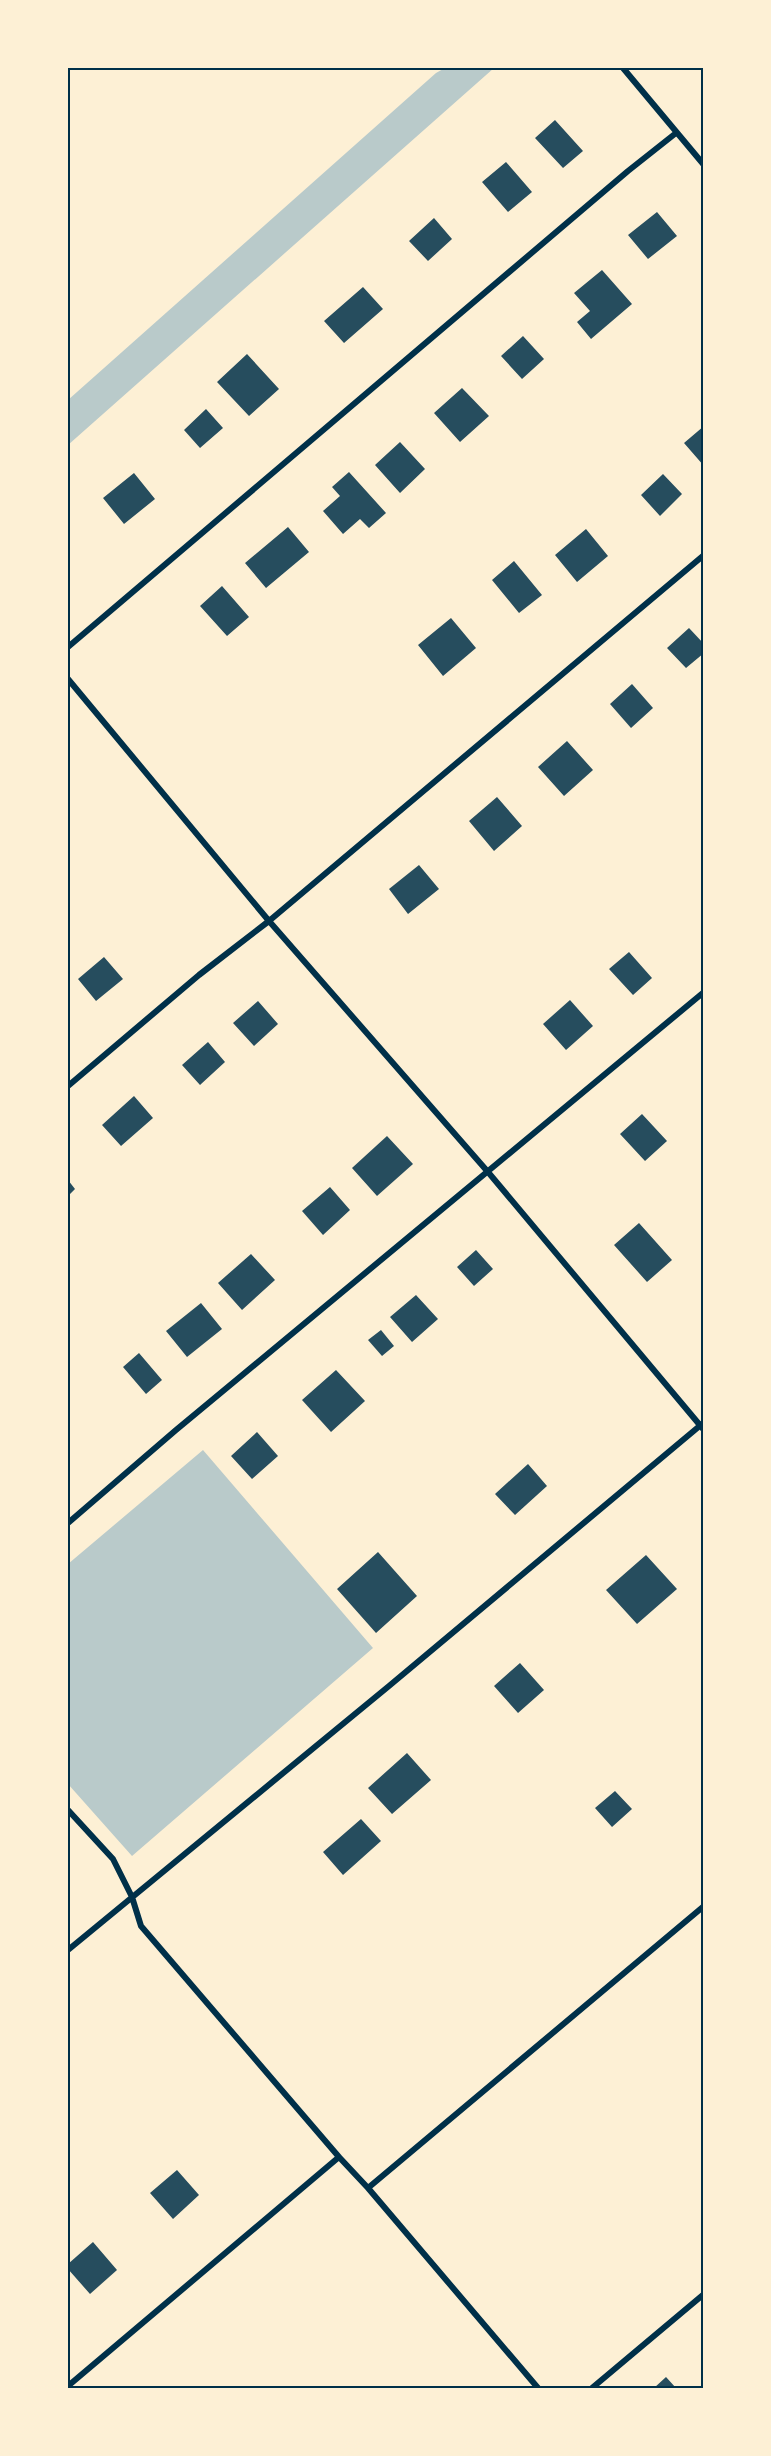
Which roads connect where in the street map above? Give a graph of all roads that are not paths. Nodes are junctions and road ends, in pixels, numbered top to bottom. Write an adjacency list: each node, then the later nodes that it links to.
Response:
1 (624, 68): 2 (street)
2 (676, 133): 3 (street); 5 (street)
3 (704, 165)
4 (704, 555): 7 (street)
5 (68, 647)
6 (68, 679): 7 (street)
7 (269, 921): 9 (street); 10 (street)
8 (704, 993): 10 (street)
9 (68, 1086)
10 (488, 1172): 11 (street); 12 (street)
11 (702, 1426): 14 (street)
12 (68, 1523)
13 (68, 1810): 14 (street)
14 (132, 1897): 16 (street); 17 (street)
15 (704, 1906): 18 (street)
16 (68, 1950)
17 (339, 2157): 18 (street); 20 (street)
18 (368, 2188): 21 (street)
19 (704, 2294): 22 (street)
20 (68, 2385)
21 (537, 2388)
22 (592, 2388)

